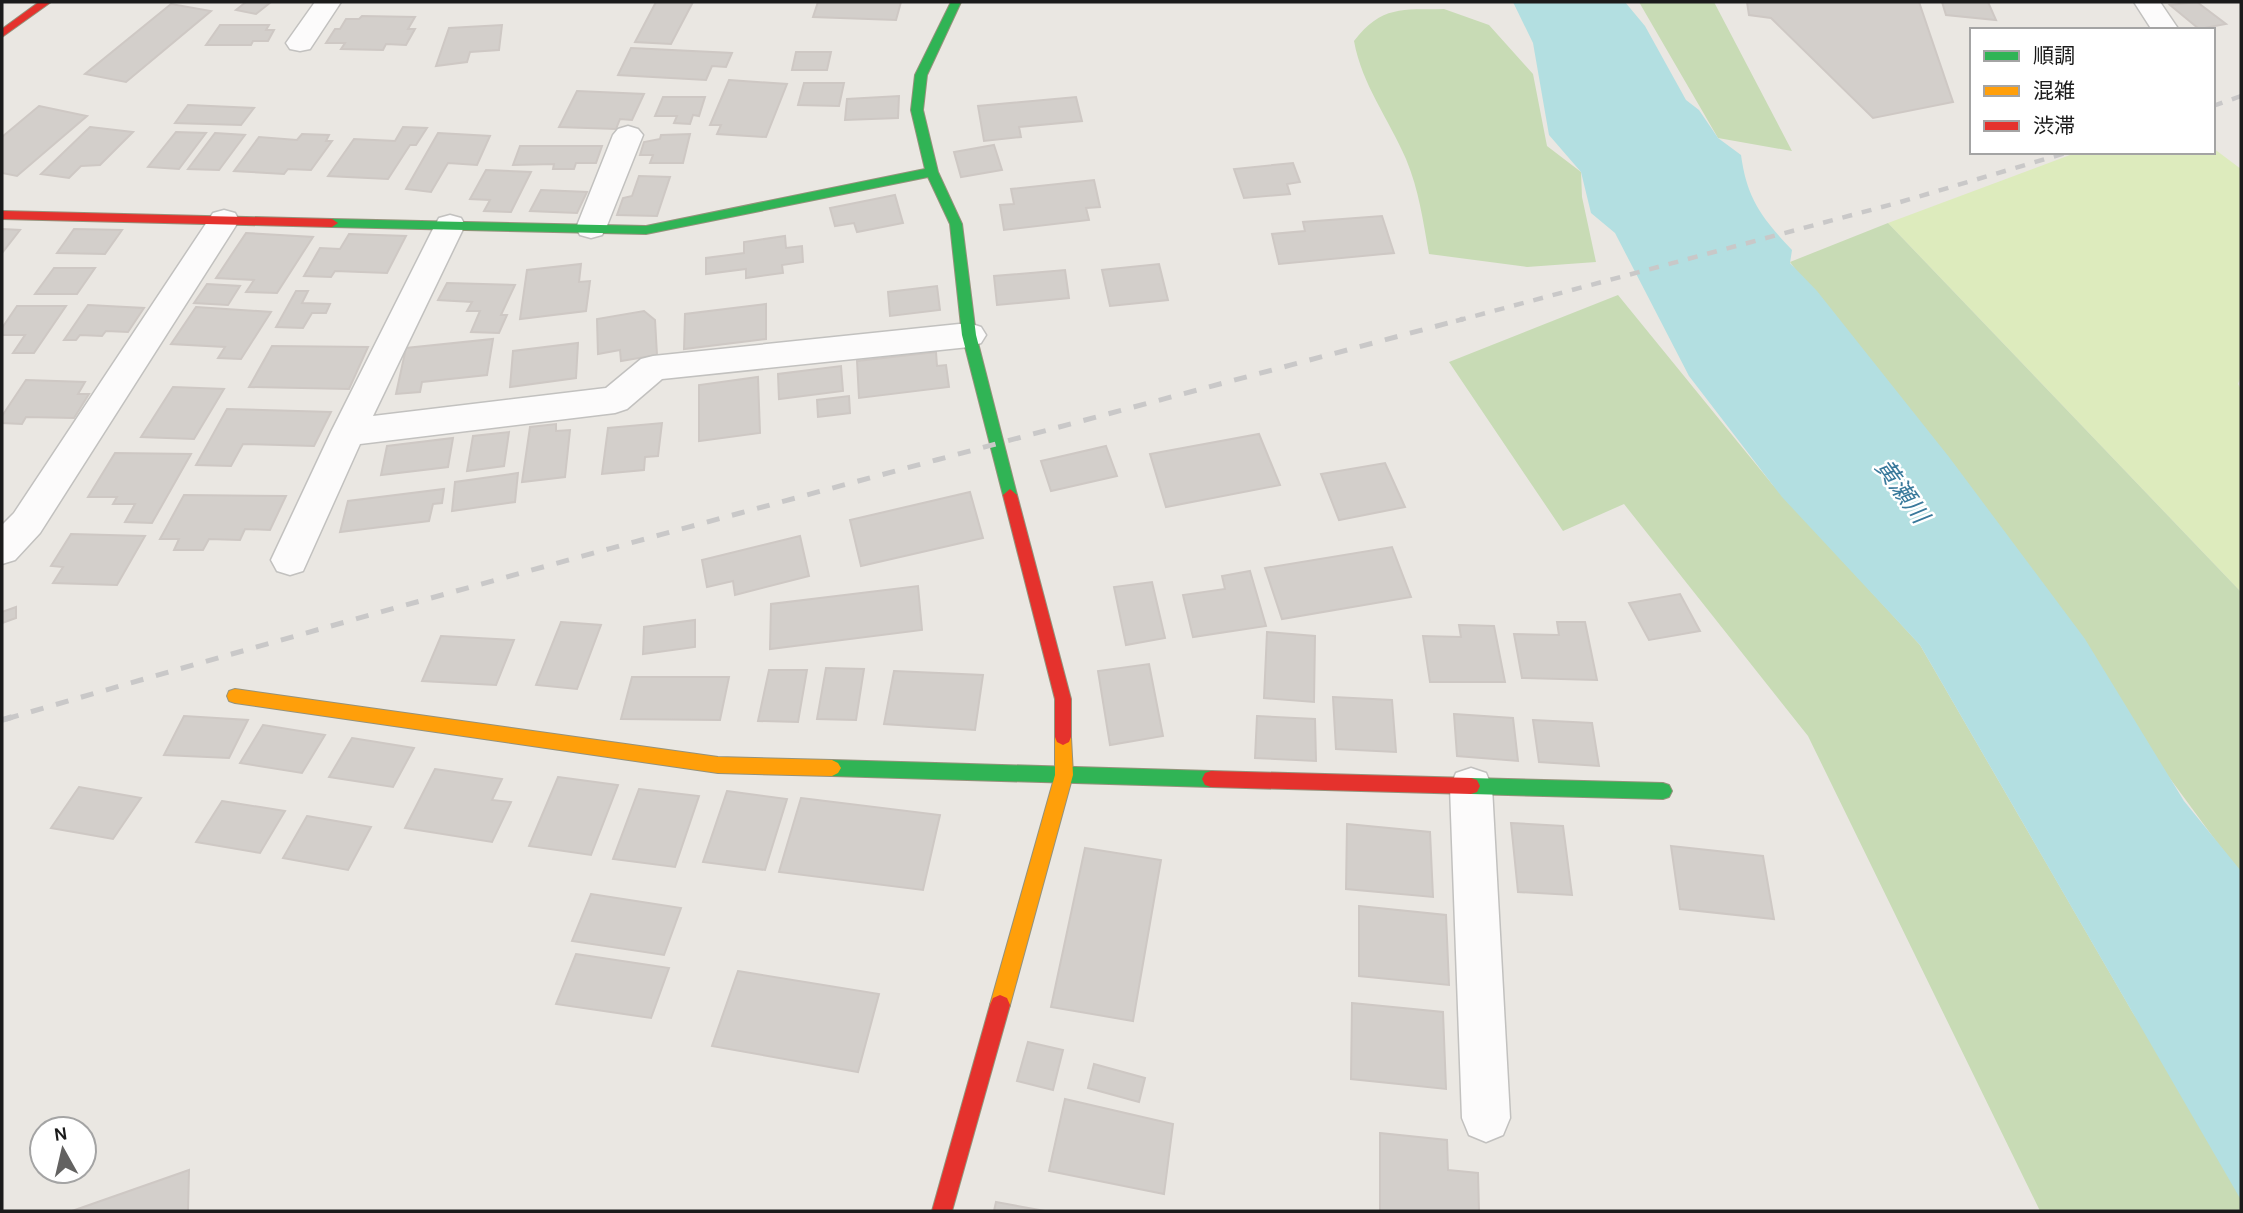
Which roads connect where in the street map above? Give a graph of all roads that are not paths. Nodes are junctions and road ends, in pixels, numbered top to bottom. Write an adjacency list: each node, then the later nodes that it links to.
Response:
1 (46, 2): 6 (main road)
2 (328, 2): 7 (street)
3 (957, 2): 9 (main road)
4 (2147, 2): 5 (street)
5 (2165, 28)
6 (2, 34)
7 (300, 43)
8 (628, 135): 13 (street)
9 (932, 172): 13 (main road); 14 (main road)
10 (2, 215): 11 (main road)
11 (225, 220): 12 (main road); 16 (street)
12 (450, 225): 13 (main road); 15 (street)
13 (591, 228)
14 (969, 335): 15 (street); 19 (main road)
15 (348, 432): 17 (street)
16 (2, 549)
17 (290, 560)
18 (235, 696): 19 (main road)
19 (1064, 775): 20 (main road); 23 (main road)
20 (1471, 787): 21 (main road); 22 (street)
21 (1663, 791)
22 (1486, 1118)
23 (942, 1211)

